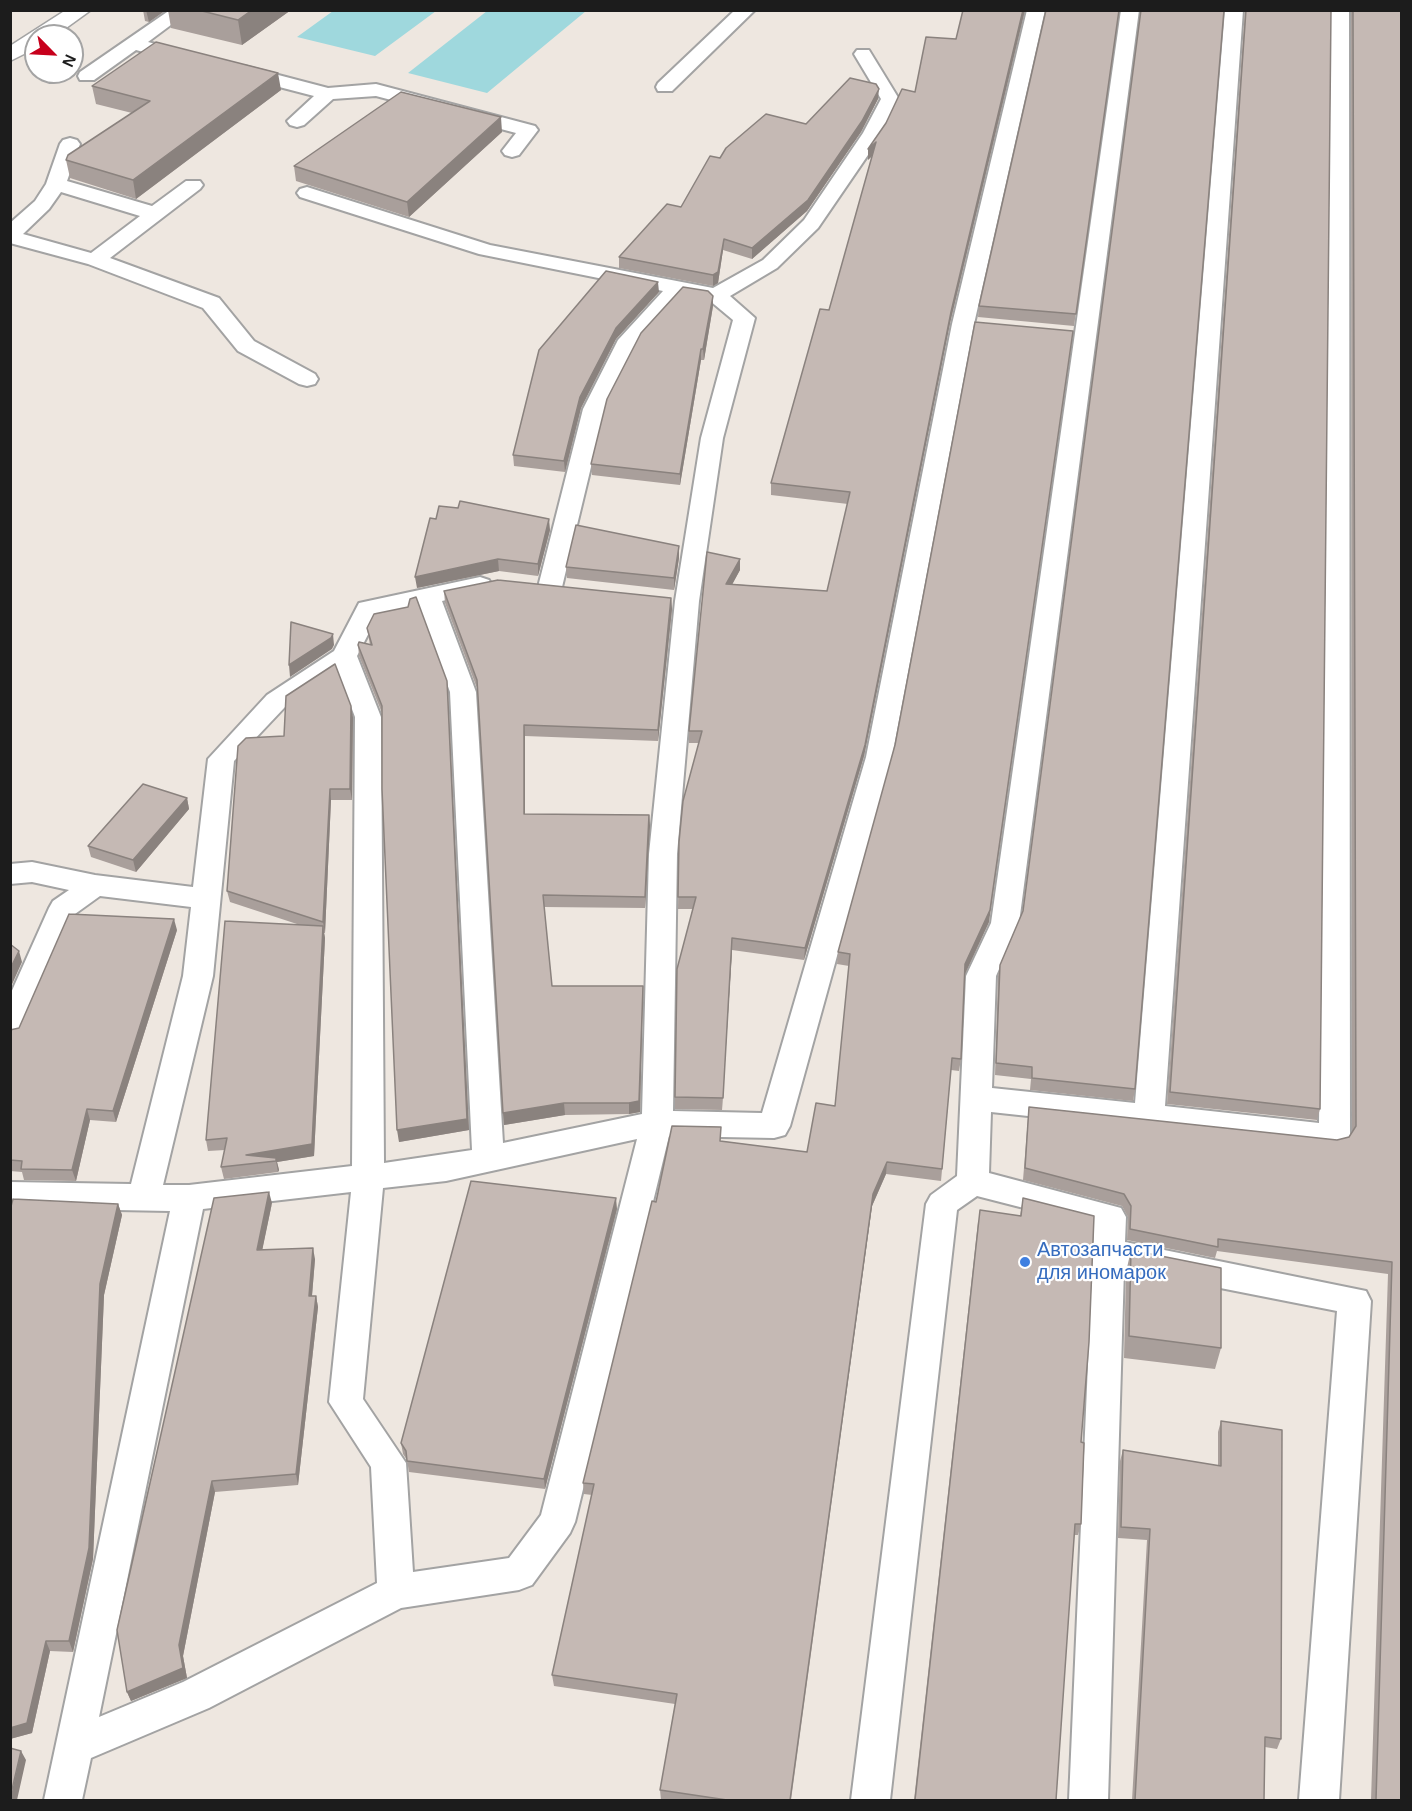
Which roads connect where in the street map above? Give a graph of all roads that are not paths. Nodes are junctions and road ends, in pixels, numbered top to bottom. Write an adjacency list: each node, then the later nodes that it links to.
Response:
1 (81, 10): 8 (street)
2 (182, 10): 9 (lane)
3 (746, 10): 16 (lane)
4 (1036, 10): 38 (lane)
5 (1130, 10): 36 (lane)
6 (1234, 10): 37 (lane)
7 (1340, 10): 37 (lane)
8 (59, 24)
9 (134, 44): 13 (lane); 15 (lane)
10 (24, 46): 12 (street)
11 (863, 54): 28 (lane)
12 (10, 55)
13 (203, 61)
14 (225, 67): 17 (lane)
15 (87, 76)
16 (665, 87)
17 (328, 94): 18 (lane); 20 (lane)
18 (297, 121)
19 (70, 144): 21 (lane)
20 (512, 151)
21 (56, 184): 24 (lane); 25 (lane)
22 (193, 185): 24 (lane)
23 (307, 194): 27 (lane)
24 (156, 214): 26 (lane)
25 (10, 236): 26 (lane)
26 (96, 260): 29 (lane)
27 (677, 288): 28 (lane); 30 (lane)
28 (716, 295): 38 (lane)
29 (307, 379)
30 (428, 597): 31 (lane); 39 (lane)
31 (344, 656): 34 (lane); 40 (lane)
32 (10, 874): 33 (lane)
33 (95, 885): 34 (lane); 35 (lane)
34 (207, 899): 43 (lane)
35 (10, 1030)
36 (976, 1098): 37 (lane); 41 (lane)
37 (1149, 1116)
38 (657, 1123): 39 (lane); 46 (lane)
39 (488, 1159): 40 (lane)
40 (368, 1177): 44 (lane); 46 (lane)
41 (973, 1182): 45 (lane); 49 (lane)
42 (10, 1196): 43 (lane)
43 (144, 1197): 44 (lane)
44 (189, 1198): 47 (lane)
45 (1108, 1252): 50 (lane); 51 (lane)
46 (396, 1592): 47 (lane)
47 (73, 1747): 48 (lane)
48 (63, 1800)
49 (870, 1800)
50 (1088, 1800)
51 (1319, 1800)

